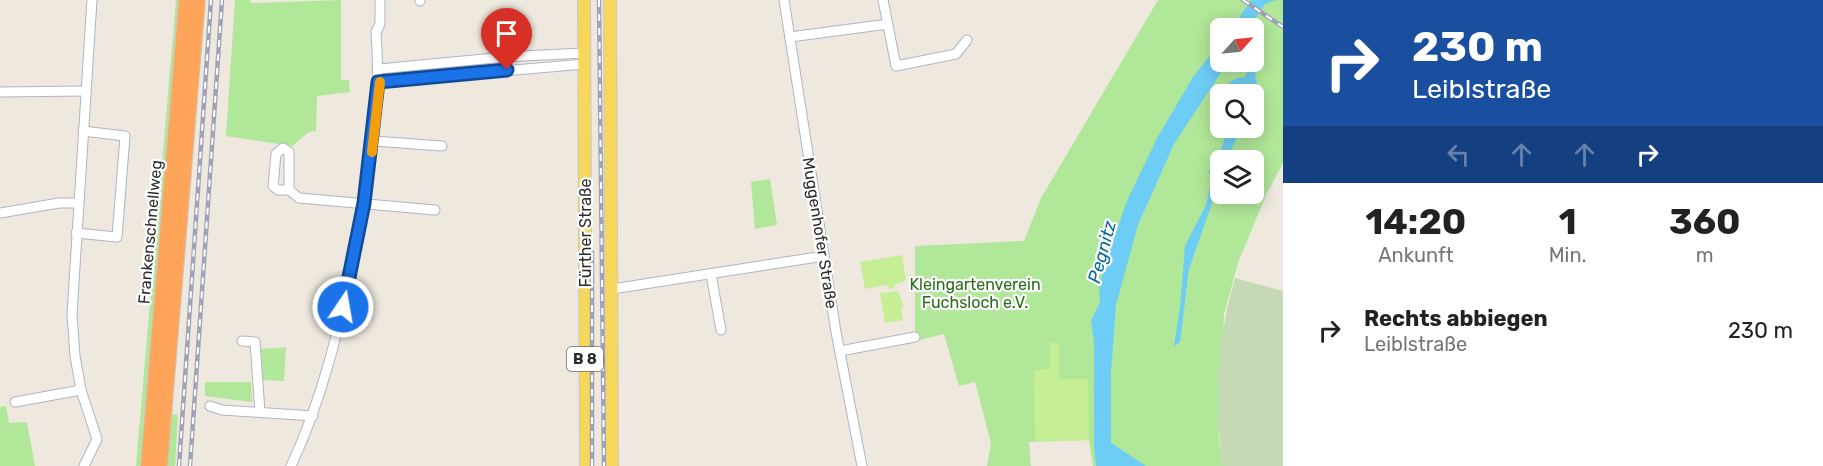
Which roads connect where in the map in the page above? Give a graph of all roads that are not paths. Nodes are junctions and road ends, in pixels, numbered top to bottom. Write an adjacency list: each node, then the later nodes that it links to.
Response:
1 (92, 0): 19 (street)
2 (186, 0): 43 (highway, Frankenschnellweg)
3 (198, 0): 44 (highway, Frankenschnellweg)
4 (380, 0): 16 (street)
5 (584, 0): 14 (main road, Fürther Straße / B 8)
6 (610, 0): 32 (main road, Fürther Straße / B 8)
7 (784, 0): 10 (street, Muggenhofer Straße)
8 (883, 0): 9 (street)
9 (888, 24): 10 (street); 11 (street)
10 (790, 37): 30 (street, Muggenhofer Straße)
11 (967, 40)
12 (568, 54): 13 (street); 14 (street); 15 (street)
13 (505, 57): 16 (street); 17 (street)
14 (584, 58): 15 (street); 46 (main road, Fürther Straße / B 8)
15 (568, 65): 17 (street)
16 (379, 69): 18 (street)
17 (507, 70): 18 (street)
18 (378, 82): 22 (street)
19 (86, 91): 20 (street); 21 (street)
20 (0, 92)
21 (83, 131): 25 (street); 29 (street)
22 (374, 141): 23 (street); 26 (street)
23 (442, 146)
24 (289, 190): 26 (street)
25 (78, 203): 28 (street); 29 (street)
26 (364, 203): 27 (street); 41 (street)
27 (435, 210)
28 (0, 213)
29 (76, 234): 37 (street)
30 (824, 256): 31 (street); 36 (street, Muggenhofer Straße)
31 (711, 274): 32 (street); 33 (street)
32 (612, 290): 47 (main road, Fürther Straße / B 8)
33 (721, 330)
34 (915, 337): 36 (street)
35 (242, 341): 40 (street)
36 (840, 351): 48 (street, Muggenhofer Straße)
37 (81, 390): 38 (street); 42 (street)
38 (15, 402)
39 (210, 406): 40 (street)
40 (260, 412): 41 (street)
41 (313, 416): 45 (street)
42 (84, 466)
43 (148, 466)
44 (160, 466)
45 (291, 466)
46 (586, 466)
47 (612, 466)
48 (862, 466)

